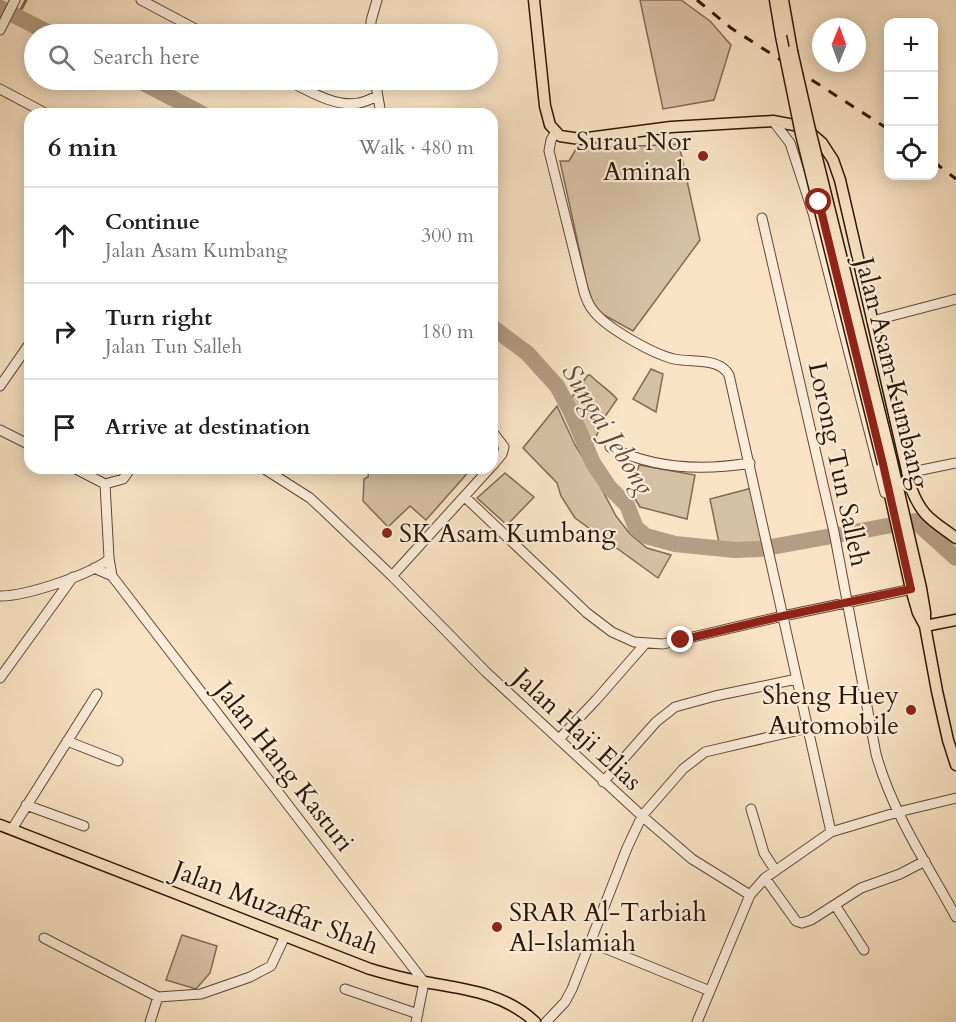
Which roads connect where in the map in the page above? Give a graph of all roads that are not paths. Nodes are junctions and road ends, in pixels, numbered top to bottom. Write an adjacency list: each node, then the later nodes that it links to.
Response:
1 (15, 0): 9 (street)
2 (141, 0): 7 (street)
3 (377, 0): 8 (street)
4 (534, 0): 17 (main road)
5 (775, 0): 29 (main road, Jalan Asam Kumbang, bridge)
6 (783, 0): 29 (main road, Jalan Asam Kumbang, bridge)
7 (186, 24)
8 (371, 24)
9 (2, 26)
10 (0, 89): 14 (street)
11 (306, 90): 13 (street)
12 (376, 90): 13 (street)
13 (377, 96): 15 (street)
14 (36, 108)
15 (380, 108)
16 (773, 121): 17 (main road); 20 (main road, Jalan Asam Kumbang); 38 (street, Jalan Asam Kumbang)
17 (555, 133): 28 (street)
18 (762, 218): 48 (street, Lorong Tun Salleh)
19 (956, 299): 20 (street)
20 (872, 321): 31 (main road, Jalan Asam Kumbang)
21 (24, 352): 22 (street)
22 (0, 386)
23 (0, 430): 25 (street)
24 (498, 439): 27 (street)
25 (24, 442)
26 (610, 447): 28 (street)
27 (498, 459)
28 (750, 463): 49 (street)
29 (888, 463): 38 (main road, Jalan Asam Kumbang); 39 (main road, Jalan Asam Kumbang)
30 (956, 463): 31 (street)
31 (907, 472): 40 (main road, Jalan Asam Kumbang)
32 (86, 474): 36 (street)
33 (127, 474): 36 (street)
34 (272, 474): 44 (street, Jalan Haji Elias)
35 (485, 474): 37 (street)
36 (105, 484): 41 (street)
37 (465, 497): 44 (street); 52 (street)
38 (892, 502): 39 (main road, Jalan Asam Kumbang)
39 (899, 513): 46 (main road, Jalan Asam Kumbang)
40 (956, 538)
41 (109, 558): 42 (street); 43 (street)
42 (94, 568): 43 (street); 45 (street)
43 (112, 576): 81 (street, Jalan Hang Kasturi)
44 (392, 576): 57 (street, Jalan Haji Elias)
45 (73, 577): 47 (street); 53 (street)
46 (916, 588): 48 (street); 51 (main road, Jalan Asam Kumbang)
47 (0, 596)
48 (848, 603): 49 (street); 65 (street, Lorong Tun Salleh)
49 (783, 616): 52 (street); 54 (street)
50 (956, 620): 51 (main road)
51 (925, 626): 60 (main road, Jalan Asam Kumbang)
52 (645, 644): 57 (street)
53 (0, 678)
54 (797, 679): 56 (street); 61 (street)
55 (97, 694): 58 (street)
56 (808, 728): 66 (street); 70 (street)
57 (559, 739): 61 (street, Jalan Haji Elias)
58 (67, 741): 59 (street); 63 (street)
59 (118, 761)
60 (956, 765)
61 (603, 782): 66 (street, Jalan Haji Elias)
62 (956, 798): 65 (street)
63 (26, 805): 68 (street); 69 (street)
64 (751, 808): 72 (street)
65 (898, 812): 70 (street); 71 (street, Lorong Tun Salleh)
66 (642, 816): 74 (street, Jalan Haji Elias); 79 (street)
67 (0, 825): 69 (main road, Jalan Muzaffar Shah)
68 (84, 826)
69 (12, 829): 77 (main road, Jalan Muzaffar Shah)
70 (831, 832): 72 (street)
71 (925, 861): 75 (street); 76 (street, Lorong Tun Salleh)
72 (775, 870): 73 (street)
73 (765, 878): 74 (street); 75 (street)
74 (750, 895): 83 (street)
75 (835, 905): 80 (street)
76 (956, 917)
77 (285, 936): 81 (main road, Jalan Muzaffar Shah); 84 (street)
78 (44, 938): 84 (street)
79 (592, 943): 83 (street); 88 (street)
80 (864, 950)
81 (424, 982): 85 (street); 87 (main road, Jalan Muzaffar Shah)
82 (345, 989): 85 (street)
83 (710, 991): 89 (street)
84 (158, 998): 86 (street)
85 (417, 1018)
86 (150, 1022)
87 (535, 1022)
88 (546, 1022)
89 (697, 1022)

